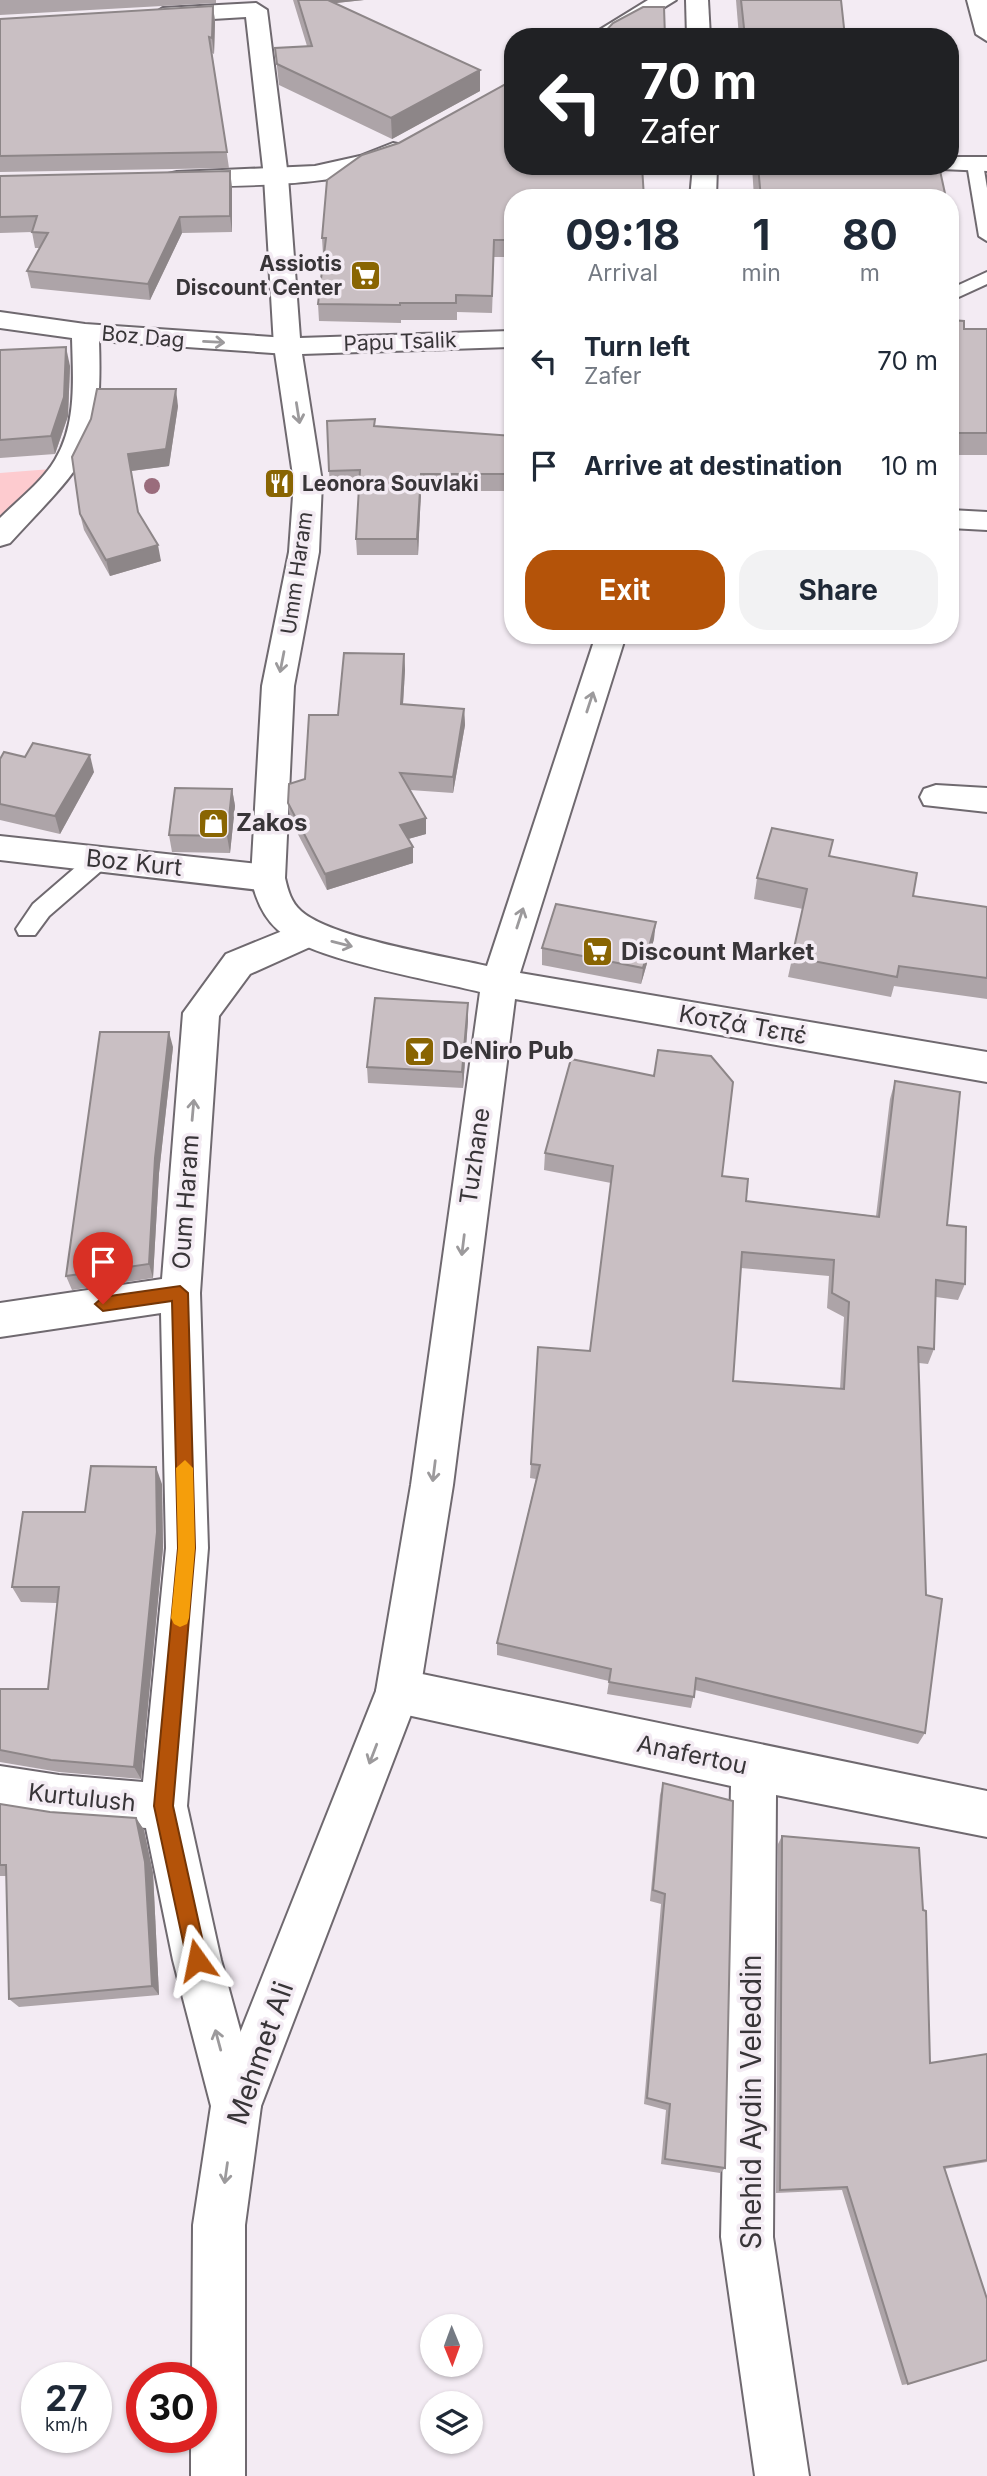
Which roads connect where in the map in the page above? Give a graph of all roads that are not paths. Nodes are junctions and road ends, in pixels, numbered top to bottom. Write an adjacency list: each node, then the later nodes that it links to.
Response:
1 (666, 0): 6 (street)
2 (698, 0): 7 (street)
3 (978, 0): 8 (street)
4 (254, 5): 5 (street); 11 (street, Umm Haram)
5 (135, 17)
6 (615, 28)
7 (699, 28)
8 (987, 34)
9 (411, 140): 11 (street)
10 (971, 164): 13 (lane)
11 (276, 177): 12 (street); 19 (street, Umm Haram)
12 (152, 179)
13 (987, 236)
14 (987, 277): 15 (lane)
15 (959, 291)
16 (0, 320): 17 (street, Boz Dag)
17 (85, 332): 19 (street, Boz Dag, one-way to 19); 22 (street)
18 (504, 339): 19 (street, Papu Tsalik)
19 (288, 346): 28 (street, Umm Haram, one-way to 28)
20 (959, 520): 21 (street)
21 (987, 522)
22 (0, 536)
23 (608, 644): 31 (street, Tuzhane, one-way to 23)
24 (936, 797): 25 (street)
25 (987, 800)
26 (0, 848): 27 (street, Boz Kurt)
27 (100, 859): 28 (street, Boz Kurt); 29 (lane)
28 (268, 878): 30 (street, Umm Haram)
29 (27, 929)
30 (307, 934): 31 (street, Umm Haram, one-way to 31); 33 (street, Oum Haram, one-way to 30)
31 (499, 983): 32 (street, Κοτζά Τεπέ); 35 (street, Tuzhane, one-way to 35)
32 (987, 1067)
33 (180, 1293): 34 (street); 38 (street, Oum Haram)
34 (0, 1320)
35 (398, 1691): 36 (street, Anafertou); 40 (street, Mehmet Ali, one-way to 40)
36 (754, 1768): 39 (street, Anafertou); 42 (street, Shehid Aydin Veleddin)
37 (0, 1789): 38 (street, Kurtulush)
38 (164, 1806): 40 (street, Oum Haram, one-way to 38)
39 (987, 1814)
40 (236, 2106): 41 (street, Mehmet Ali, one-way to 41)
41 (218, 2476)
42 (782, 2476)

